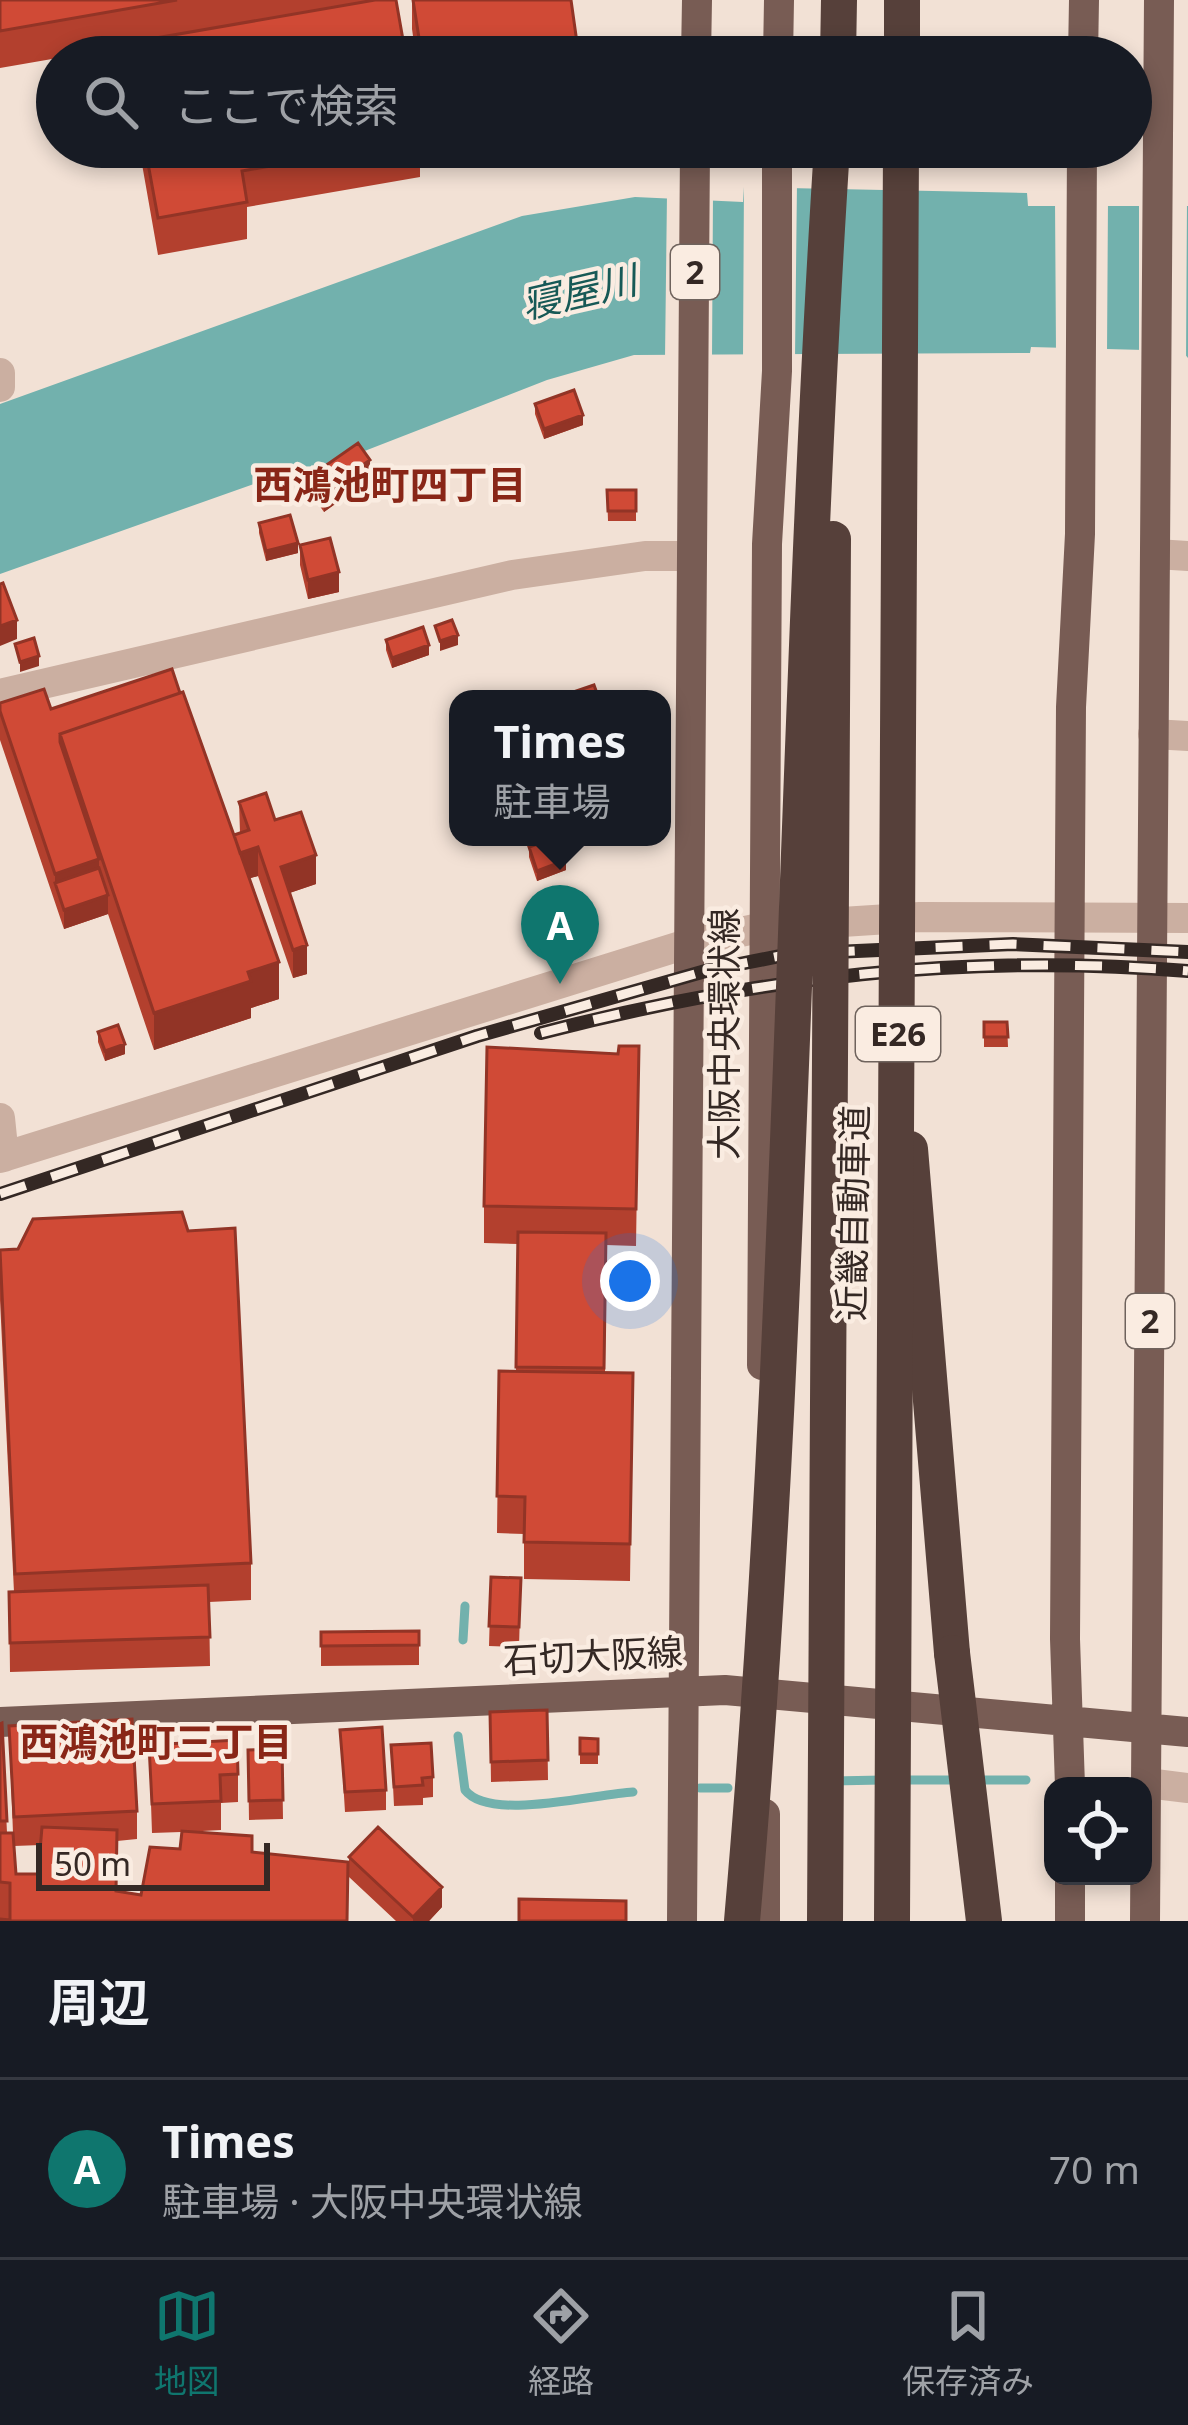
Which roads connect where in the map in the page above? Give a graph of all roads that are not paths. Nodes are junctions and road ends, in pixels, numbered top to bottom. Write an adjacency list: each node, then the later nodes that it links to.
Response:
1 (697, 0): 7 (main road)
2 (779, 0): 8 (main road)
3 (838, 0): 9 (highway)
4 (902, 0): 10 (highway)
5 (1084, 0): 11 (main road)
6 (1159, 4): 20 (main road, 2)
7 (696, 36)
8 (778, 36)
9 (838, 36)
10 (902, 36)
11 (1083, 36)
12 (695, 168): 21 (main road, 2)
13 (777, 168): 29 (main road, 大阪中央環状線)
14 (834, 168): 47 (highway, bridge)
15 (835, 168): 49 (highway, 近畿自動車道 / E26, bridge)
16 (901, 168): 31 (highway, 近畿自動車道 / E26, bridge)
17 (1082, 168): 27 (main road)
18 (0, 373): 19 (street)
19 (0, 387)
20 (1156, 554): 22 (street); 24 (main road, 2)
21 (692, 556): 23 (street); 30 (main road, 2)
22 (1188, 556)
23 (0, 694)
24 (1154, 734): 25 (street); 26 (main road, 2)
25 (1188, 736)
26 (1153, 914): 27 (street); 28 (street); 38 (main road, 2)
27 (1070, 915): 29 (street); 36 (main road)
28 (1188, 918)
29 (764, 927): 30 (street); 34 (main road, 大阪中央環状線)
30 (690, 943): 33 (street); 35 (main road, 2)
31 (898, 1014): 50 (highway, 近畿自動車道 / E26, bridge); 51 (highway, bridge)
32 (0, 1118): 33 (street)
33 (2, 1157)
34 (765, 1690): 35 (main road, 石切大阪線); 36 (main road, 石切大阪線); 48 (main road, 大阪中央環状線)
35 (684, 1691): 37 (main road, 石切大阪線); 46 (main road, 2)
36 (1068, 1721): 38 (main road, 石切大阪線); 40 (main road)
37 (0, 1722)
38 (1147, 1727): 39 (main road, 石切大阪線); 41 (main road, 2)
39 (1188, 1732)
40 (1070, 1777)
41 (1147, 1777)
42 (1152, 1783): 43 (street)
43 (1188, 1787)
44 (1070, 1885): 52 (main road)
45 (1146, 1885): 53 (main road, 2)
46 (682, 1921)
47 (742, 1921)
48 (765, 1921)
49 (825, 1921)
50 (892, 1921)
51 (985, 1921)
52 (1070, 1921)
53 (1145, 1921)

